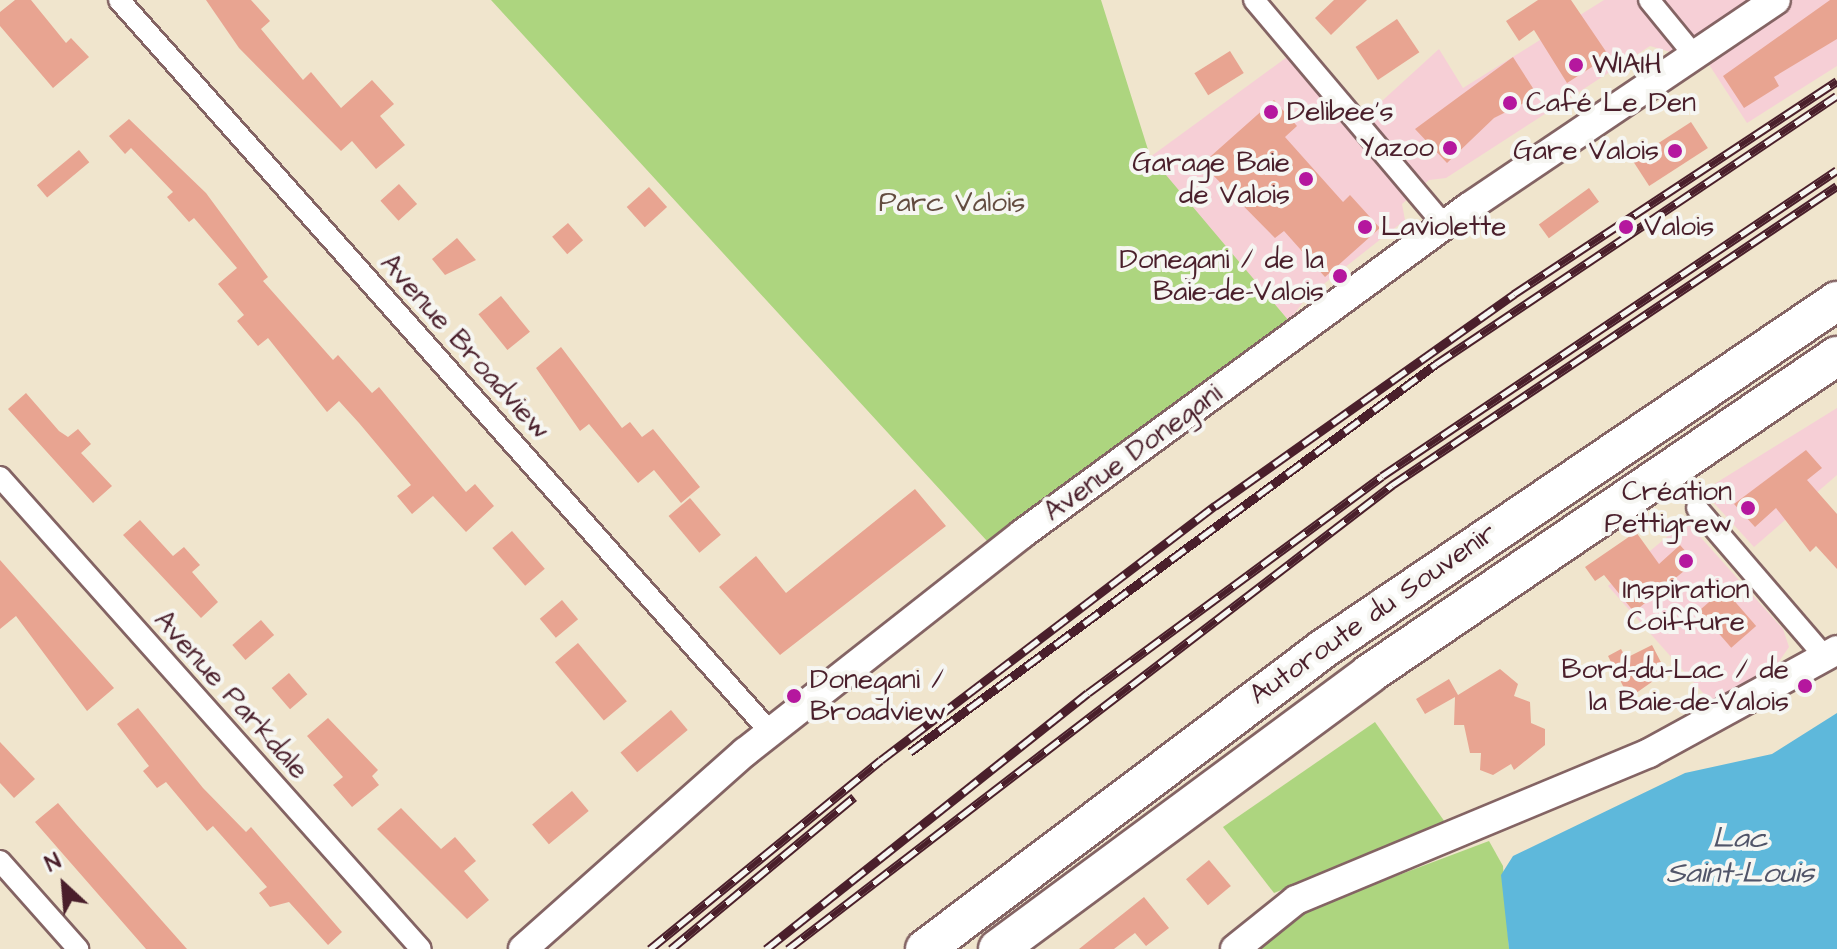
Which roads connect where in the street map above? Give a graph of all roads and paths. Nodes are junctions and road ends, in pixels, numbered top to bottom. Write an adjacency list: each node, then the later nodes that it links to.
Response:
1 (119, 0): 12 (street, Avenue Broadview)
2 (1254, 0): 6 (street)
3 (1649, 0): 5 (street)
4 (1776, 0): 5 (street, Avenue Donegani)
5 (1694, 55): 6 (street, Avenue Donegani)
6 (1445, 226): 12 (street, Avenue Donegani)
7 (1837, 301): 18 (highway, Autoroute du Souvenir)
8 (1837, 356): 13 (highway, Autoroute du Souvenir)
9 (0, 477): 16 (street, Avenue Parkdale)
10 (1697, 508): 11 (street)
11 (1831, 654): 21 (street)
12 (770, 732): 17 (street, Avenue Donegani)
13 (1177, 812): 19 (highway, Autoroute du Souvenir); 20 (highway)
14 (0, 861): 15 (street)
15 (78, 949)
16 (421, 949)
17 (523, 949)
18 (925, 949)
19 (998, 949)
20 (1026, 949)
21 (1235, 949)

